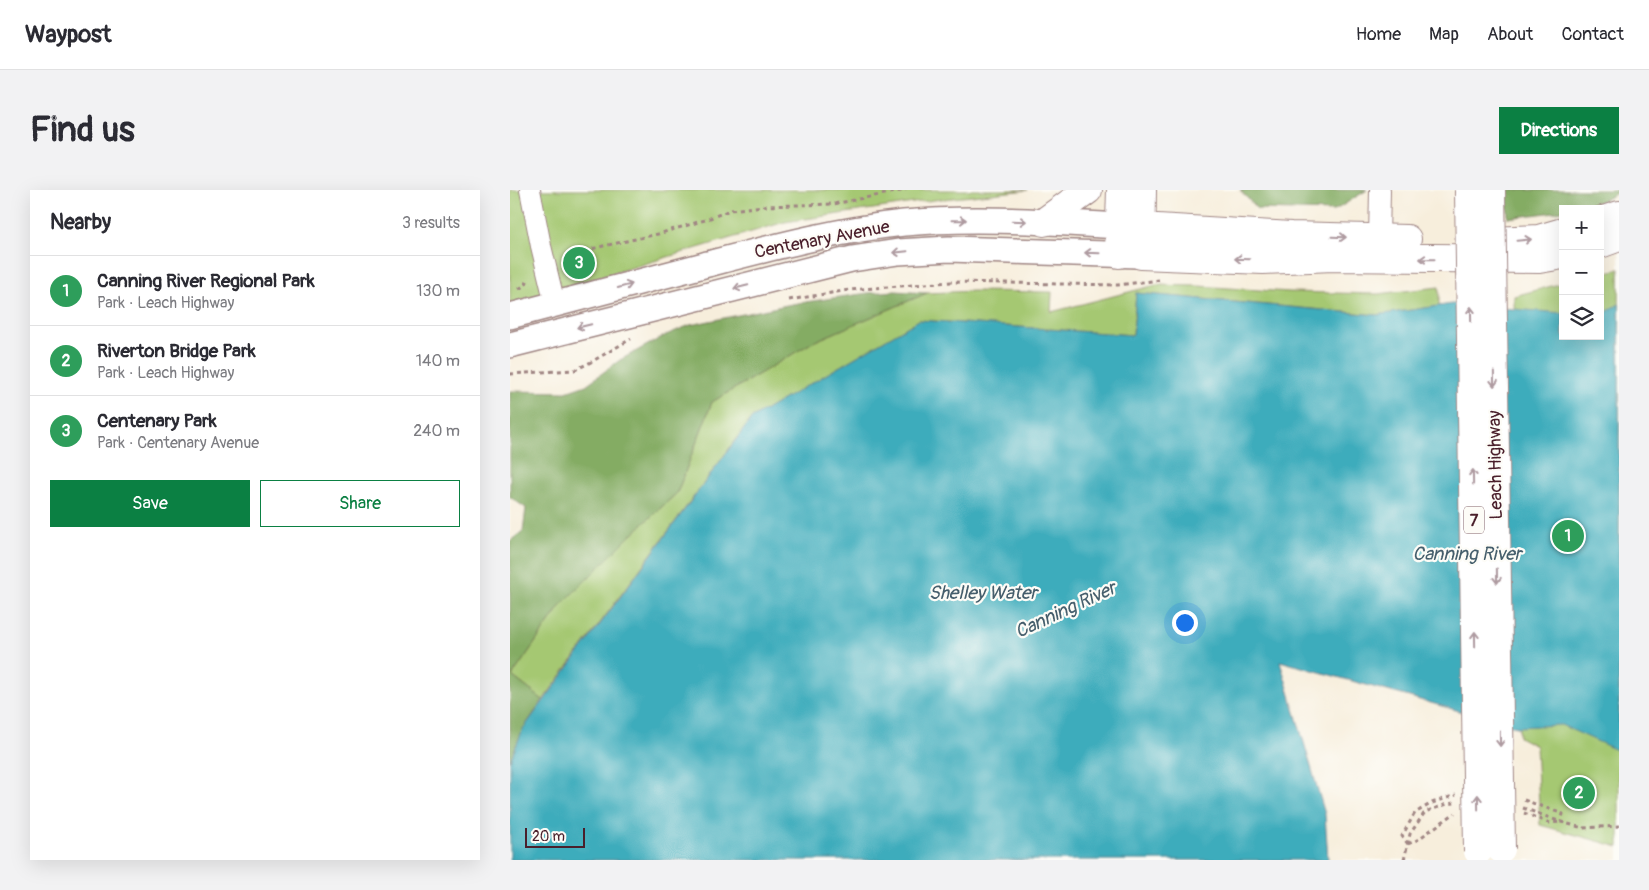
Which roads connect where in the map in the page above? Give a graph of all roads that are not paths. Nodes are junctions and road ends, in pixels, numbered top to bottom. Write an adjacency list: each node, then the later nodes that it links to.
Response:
1 (530, 190): 18 (lane)
2 (1088, 190): 10 (highway)
3 (1121, 190): 11 (highway)
4 (1142, 190): 11 (highway)
5 (1380, 190): 14 (lane)
6 (1469, 190): 21 (highway, Leach Highway / 7, one-way to 6, bridge)
7 (1491, 190): 21 (highway, Leach Highway / 7, one-way to 21, bridge)
8 (1619, 215): 9 (highway)
9 (1604, 220)
10 (1044, 222): 11 (main road, Centenary Avenue); 18 (main road, Centenary Avenue, one-way to 10)
11 (1131, 226): 14 (highway, one-way to 14); 16 (highway)
12 (1559, 233): 14 (highway, one-way to 12)
13 (1619, 237): 15 (highway)
14 (1379, 239)
15 (1604, 243)
16 (1130, 254): 17 (highway, one-way to 16); 20 (main road, Centenary Avenue, one-way to 20)
17 (1559, 256)
18 (554, 304): 19 (main road, Centenary Avenue)
19 (510, 316)
20 (510, 345)
21 (1490, 855)

